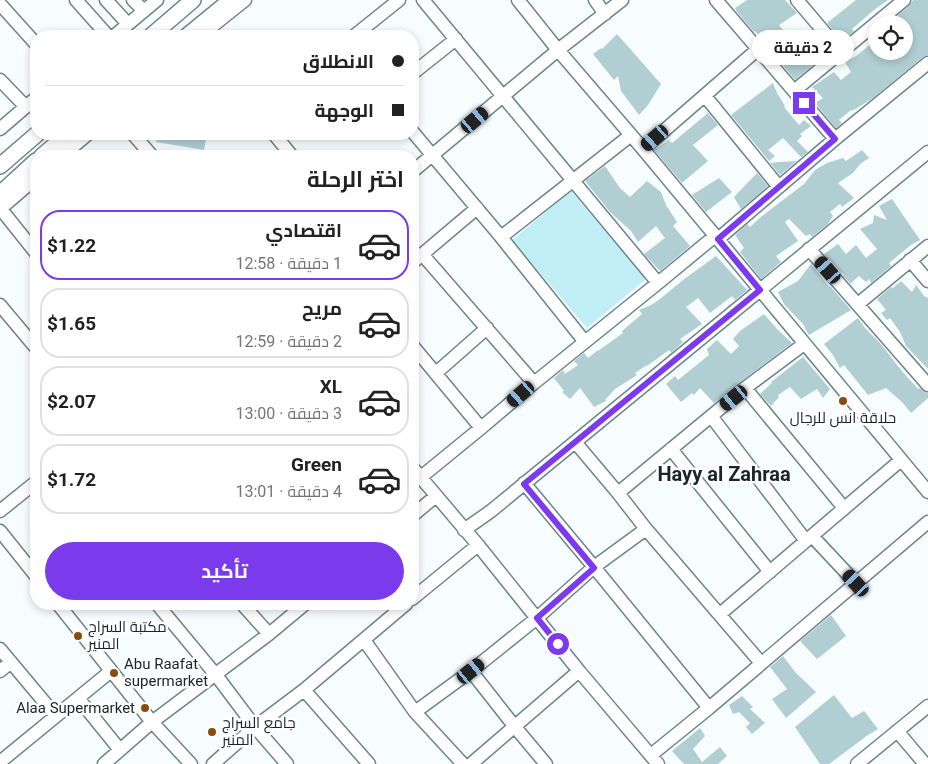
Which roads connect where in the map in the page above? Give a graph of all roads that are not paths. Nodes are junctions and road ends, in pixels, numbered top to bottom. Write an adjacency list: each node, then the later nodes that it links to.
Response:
1 (76, 0): 20 (street)
2 (106, 0): 19 (street)
3 (133, 0): 17 (street)
4 (158, 0): 17 (street)
5 (193, 0): 22 (main road)
6 (231, 0): 23 (main road)
7 (246, 0): 24 (street)
8 (399, 0): 25 (street)
9 (423, 0): 27 (street)
10 (518, 0): 29 (street)
11 (595, 0): 18 (street)
12 (622, 0): 18 (street)
13 (797, 0): 30 (street)
14 (904, 0): 30 (street)
15 (722, 2): 28 (street)
16 (0, 4): 26 (street)
17 (144, 11): 19 (street)
18 (605, 14): 29 (street)
19 (128, 24): 21 (street)
20 (103, 30)
21 (121, 30)
22 (158, 30)
23 (194, 30)
24 (208, 30)
25 (362, 30)
26 (30, 37)
27 (456, 39): 32 (street); 35 (street)
28 (758, 49): 34 (street); 36 (street)
29 (558, 50): 35 (street); 40 (street)
30 (841, 52): 34 (street)
31 (928, 63): 42 (street)
32 (419, 68)
33 (0, 80): 38 (street)
34 (794, 92): 42 (street)
35 (503, 96): 54 (street); 58 (street)
36 (705, 96): 48 (street); 60 (street)
37 (30, 103): 38 (street)
38 (26, 107): 39 (street)
39 (0, 129)
40 (631, 135): 48 (street); 58 (street)
41 (419, 139): 54 (street)
42 (835, 139): 60 (street)
43 (30, 140): 55 (main road)
44 (61, 140): 49 (main road)
45 (81, 140): 50 (street)
46 (138, 140): 51 (street)
47 (279, 140): 52 (street)
48 (643, 149): 65 (street)
49 (49, 150)
50 (69, 150)
51 (147, 150)
52 (287, 150)
53 (928, 152): 68 (street)
54 (433, 156): 57 (street); 63 (street)
55 (0, 166)
56 (30, 166): 61 (main road)
57 (419, 167)
58 (573, 181): 64 (street); 73 (street)
59 (30, 183): 62 (street)
60 (778, 188): 65 (street)
61 (0, 194)
62 (0, 208): 66 (street)
63 (477, 208): 64 (street); 69 (street)
64 (500, 237): 79 (street)
65 (717, 237): 73 (street); 74 (street)
66 (30, 246)
67 (928, 246): 71 (street)
68 (809, 250): 74 (street); 75 (street)
69 (419, 257)
70 (419, 259): 77 (street)
71 (910, 260): 72 (street); 75 (street)
72 (928, 281)
73 (658, 284): 79 (street)
74 (760, 290): 80 (street); 88 (street)
75 (858, 304): 84 (street)
76 (0, 305): 78 (street)
77 (488, 328): 82 (street); 83 (street)
78 (30, 341)
79 (585, 342): 83 (street)
80 (804, 344): 85 (street); 90 (street)
81 (419, 353): 82 (street)
82 (436, 373): 87 (street)
83 (534, 383): 87 (street)
84 (928, 385)
85 (745, 388): 86 (street); 98 (street)
86 (711, 416): 89 (street); 105 (street)
87 (481, 428): 91 (street)
88 (575, 442): 93 (street); 95 (street)
89 (671, 449): 95 (street); 109 (street)
90 (902, 460): 96 (street); 98 (street)
91 (419, 471)
92 (419, 475): 97 (street)
93 (524, 484): 103 (street); 108 (street)
94 (30, 487): 100 (street)
95 (618, 492): 102 (street)
96 (928, 492)
97 (436, 496): 99 (street); 103 (street)
98 (844, 508): 105 (street)
99 (419, 510)
100 (0, 511)
101 (928, 522): 110 (street)
102 (646, 529): 108 (street); 117 (street)
103 (464, 530): 106 (street)
104 (0, 531): 107 (street)
105 (809, 538): 109 (street); 110 (street)
106 (478, 546): 111 (street); 118 (street)
107 (30, 568)
108 (594, 568): 118 (street); 132 (street)
109 (770, 572): 117 (street)
110 (856, 583): 123 (street)
111 (419, 593)
112 (63, 610): 125 (street)
113 (162, 610): 128 (street)
114 (247, 610): 119 (street)
115 (298, 610): 119 (street)
116 (399, 610): 120 (street)
117 (720, 614): 123 (street)
118 (537, 618): 126 (street); 127 (street)
119 (269, 634): 128 (street)
120 (364, 640): 129 (street); 133 (street)
121 (0, 649): 122 (street)
122 (11, 662): 124 (street); 134 (street)
123 (762, 663): 132 (street)
124 (0, 671)
125 (111, 671): 130 (street); 135 (street)
126 (471, 671): 133 (street); 137 (street)
127 (579, 671): 137 (street); 140 (street)
128 (216, 675): 135 (street); 136 (street)
129 (304, 690): 136 (street); 146 (street)
130 (78, 698): 134 (street); 139 (street)
131 (928, 706): 138 (street)
132 (709, 708): 140 (street)
133 (415, 712): 147 (street)
134 (56, 716): 141 (street)
135 (152, 722): 139 (street); 143 (street)
136 (255, 726): 144 (street); 145 (street)
137 (515, 727): 148 (street); 149 (street)
138 (897, 731): 150 (street); 151 (street)
139 (120, 750): 142 (street)
140 (654, 760)
141 (0, 762)
142 (104, 764)
143 (190, 764)
144 (213, 764)
145 (286, 764)
146 (369, 764)
147 (463, 764)
148 (471, 764)
149 (546, 764)
150 (857, 764)
151 (925, 764)

